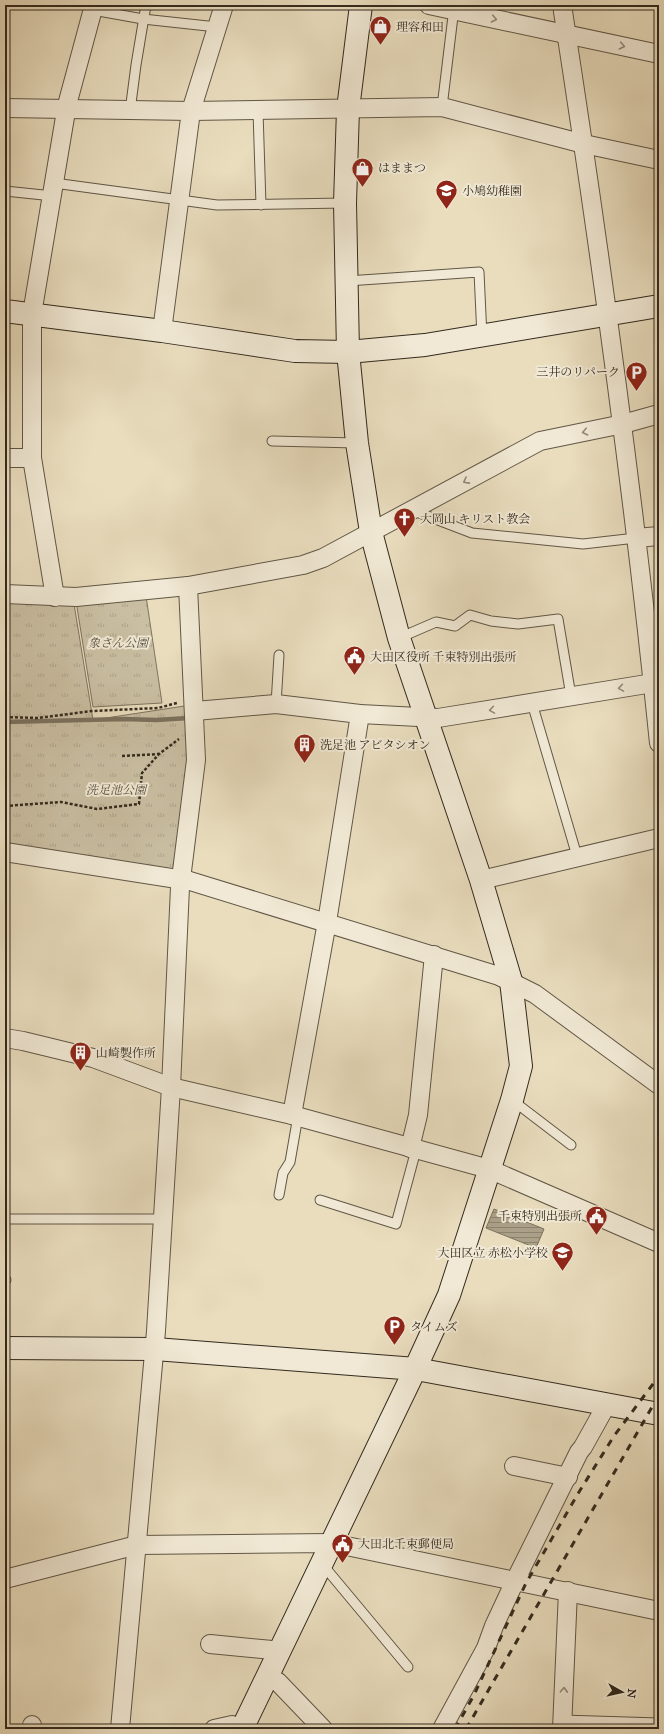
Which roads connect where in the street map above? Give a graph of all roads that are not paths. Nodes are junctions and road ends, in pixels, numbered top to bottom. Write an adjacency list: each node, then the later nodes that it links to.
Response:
1 (146, 5): 8 (lane)
2 (224, 5): 9 (street)
3 (361, 5): 15 (street)
4 (429, 5): 7 (street)
5 (562, 5): 10 (street)
6 (94, 7): 8 (lane); 14 (street)
7 (454, 8): 10 (street, one-way to 10); 13 (lane)
8 (143, 19): 9 (lane); 16 (lane)
9 (217, 27): 18 (street)
10 (566, 34): 11 (street, one-way to 11); 19 (street)
11 (659, 54)
12 (5, 108): 14 (street)
13 (442, 108): 15 (street); 19 (street)
14 (67, 109): 16 (street); 21 (street)
15 (348, 109): 17 (street); 24 (street)
16 (130, 111): 18 (street)
17 (258, 111): 18 (street); 25 (lane)
18 (191, 112): 23 (street)
19 (584, 144): 20 (street); 30 (street)
20 (659, 160)
21 (53, 189): 22 (lane); 23 (lane); 29 (street)
22 (5, 191)
23 (179, 200): 25 (lane); 31 (street)
24 (345, 203): 25 (lane); 26 (street)
25 (261, 205)
26 (347, 281): 32 (lane); 33 (street)
27 (659, 306): 30 (street)
28 (5, 311): 29 (street)
29 (32, 314): 31 (street); 39 (street)
30 (607, 315): 32 (street); 35 (street)
31 (162, 331): 33 (street)
32 (482, 336): 33 (street)
33 (348, 352): 37 (street)
34 (659, 414): 35 (street)
35 (623, 424): 40 (street, one-way to 40); 43 (street)
36 (272, 441): 37 (lane)
37 (357, 443): 41 (street)
38 (5, 458): 39 (street)
39 (32, 458): 46 (street)
40 (411, 510): 41 (street); 43 (lane)
41 (370, 532): 44 (street); 47 (street)
42 (659, 536): 43 (street)
43 (636, 538): 49 (street)
44 (188, 586): 46 (street); 53 (street)
45 (5, 594): 46 (street)
46 (54, 597)
47 (399, 638): 50 (lane); 55 (street)
48 (279, 655): 52 (lane)
49 (656, 682): 50 (street, one-way to 50); 56 (street)
50 (571, 696): 51 (street)
51 (532, 703): 55 (street, one-way to 55); 59 (lane)
52 (276, 704): 53 (street); 54 (street)
53 (194, 710): 60 (street)
54 (360, 714): 55 (street); 62 (street)
55 (426, 718): 61 (street)
56 (659, 743)
57 (659, 838): 59 (street)
58 (5, 852): 60 (street)
59 (578, 856): 61 (street)
60 (180, 880): 62 (street); 67 (street)
61 (481, 880): 64 (street)
62 (327, 922): 63 (street); 69 (street)
63 (434, 955): 64 (street); 71 (street)
64 (512, 981): 66 (street); 68 (street)
65 (5, 1038): 67 (street)
66 (659, 1085)
67 (171, 1087): 69 (street); 76 (street)
68 (512, 1100): 70 (lane); 72 (street)
69 (295, 1115): 71 (street); 73 (lane)
70 (571, 1145)
71 (413, 1149): 72 (street); 74 (lane)
72 (489, 1169): 77 (street); 80 (street)
73 (279, 1195)
74 (320, 1200)
75 (5, 1219): 76 (lane)
76 (163, 1219): 79 (street)
77 (659, 1243)
78 (5, 1348): 79 (street)
79 (155, 1348): 80 (street); 86 (street)
80 (416, 1369): 81 (street); 85 (street)
81 (607, 1404): 82 (street); 84 (street)
82 (659, 1414)
83 (514, 1466): 84 (street)
84 (568, 1477): 89 (street)
85 (332, 1543): 86 (street); 87 (street); 89 (street)
86 (137, 1545): 88 (street); 98 (street)
87 (320, 1567): 93 (street); 94 (lane)
88 (5, 1579)
89 (515, 1580): 90 (street); 103 (street)
90 (568, 1592): 91 (street); 97 (street, one-way to 90)
91 (659, 1611)
92 (210, 1644): 93 (street)
93 (279, 1653): 95 (street)
94 (408, 1667)
95 (268, 1675): 101 (street); 102 (street)
96 (659, 1723): 97 (lane)
97 (562, 1724)
98 (120, 1729)
99 (214, 1729): 100 (street)
100 (239, 1729)
101 (242, 1729)
102 (323, 1729)
103 (442, 1729)

